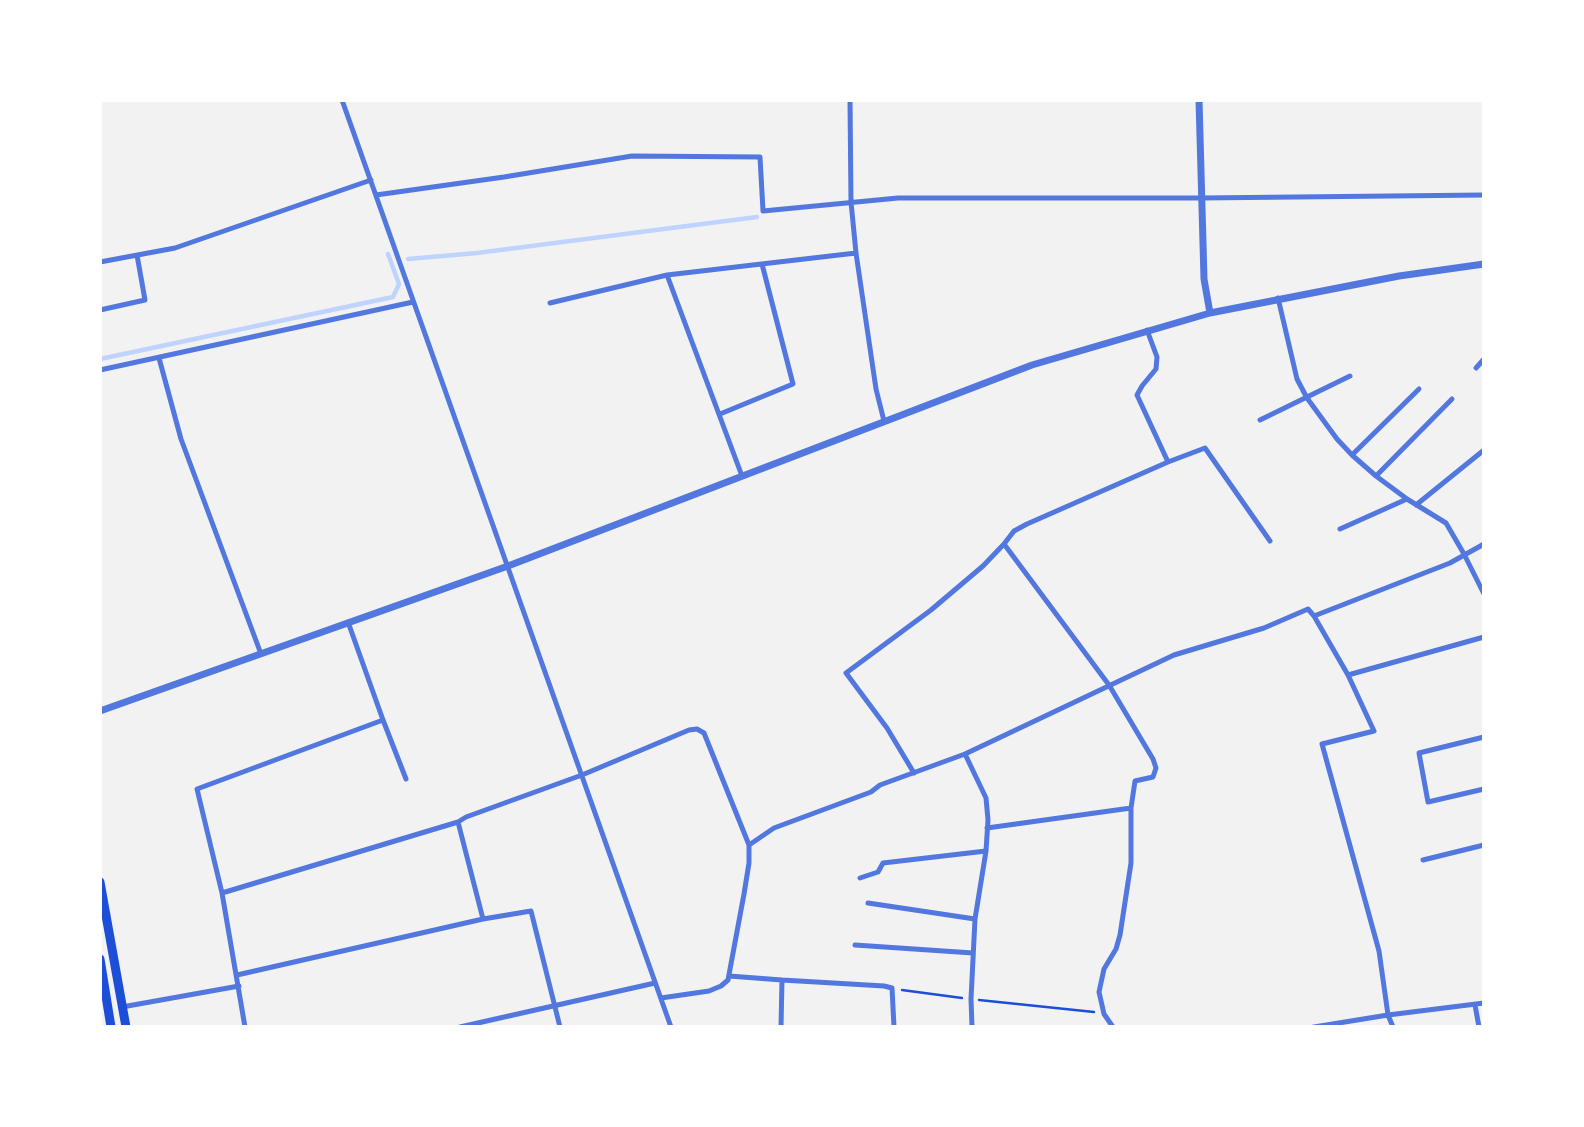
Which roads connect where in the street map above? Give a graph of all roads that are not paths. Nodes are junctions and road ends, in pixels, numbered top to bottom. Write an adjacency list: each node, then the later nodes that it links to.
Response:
1 (342, 100): 4 (street)
2 (849, 100): 8 (street)
3 (1199, 100): 7 (street)
4 (371, 180): 5 (street); 10 (street)
5 (376, 195): 8 (street); 16 (street)
6 (1484, 195): 7 (street)
7 (1201, 198): 8 (street); 19 (street)
8 (851, 202): 9 (street)
9 (856, 253): 12 (street); 31 (street)
10 (137, 255): 11 (street); 18 (street)
11 (100, 262)
12 (762, 264): 14 (street); 29 (street)
13 (1484, 264): 15 (street)
14 (667, 275): 17 (street); 29 (street)
15 (1278, 298): 19 (street); 27 (street)
16 (413, 302): 21 (street); 44 (street)
17 (550, 303)
18 (100, 310)
19 (1210, 313): 20 (street)
20 (1147, 330): 31 (street); 34 (street)
21 (159, 358): 24 (street); 49 (street)
22 (1484, 359): 23 (street)
23 (1476, 368)
24 (100, 370)
25 (1350, 376): 27 (street)
26 (1419, 389): 33 (street)
27 (1307, 398): 30 (street); 33 (street)
28 (1452, 399): 36 (street)
29 (720, 414): 35 (street)
30 (1260, 420)
31 (884, 421): 35 (street)
32 (1484, 450): 38 (street)
33 (1352, 455): 36 (street)
34 (1168, 462): 40 (street); 41 (street)
35 (742, 476): 44 (street)
36 (1376, 476): 37 (street)
37 (1407, 499): 38 (street); 39 (street)
38 (1416, 505): 43 (street)
39 (1340, 529)
40 (1270, 541)
41 (1004, 544): 51 (street); 56 (street)
42 (1484, 544): 43 (street)
43 (1464, 554): 45 (street); 46 (street)
44 (508, 566): 47 (street); 57 (street)
45 (1484, 594)
46 (1314, 615): 50 (street); 51 (street)
47 (348, 622): 49 (street); 53 (street)
48 (1484, 637): 50 (street)
49 (261, 654): 52 (street)
50 (1348, 675): 86 (street)
51 (1109, 685): 55 (street); 60 (street)
52 (100, 711)
53 (383, 720): 58 (street); 69 (street)
54 (1484, 737): 59 (street)
55 (965, 754): 56 (street); 62 (street)
56 (914, 773): 63 (street)
57 (582, 775): 61 (street); 63 (street); 79 (street)
58 (406, 779)
59 (1484, 789)
60 (1131, 808): 62 (street); 96 (street)
61 (458, 822): 69 (street); 71 (street)
62 (987, 828): 65 (street)
63 (750, 845): 77 (street)
64 (1484, 845): 66 (street)
65 (986, 851): 67 (street); 72 (street)
66 (1423, 860)
67 (860, 878)
68 (100, 882): 85 (main road)
69 (222, 893): 76 (street)
70 (867, 903): 72 (street)
71 (483, 919): 76 (street); 84 (street)
72 (975, 919): 74 (street)
73 (855, 945): 74 (street)
74 (973, 953): 95 (street)
75 (100, 959): 87 (main road)
76 (237, 975): 80 (street)
77 (729, 975): 78 (street); 81 (street)
78 (782, 980): 93 (street); 94 (street)
79 (655, 983): 81 (street); 84 (street)
80 (239, 986): 85 (street); 89 (street)
81 (661, 998): 92 (street)
82 (1484, 1003): 83 (street)
83 (1475, 1005): 86 (street); 99 (street)
84 (554, 1006): 90 (street); 91 (street)
85 (122, 1007): 88 (main road)
86 (1388, 1015): 97 (street); 98 (street)
87 (111, 1027)
88 (126, 1027)
89 (245, 1027)
90 (460, 1027)
91 (560, 1027)
92 (671, 1027)
93 (781, 1027)
94 (894, 1027)
95 (972, 1027)
96 (1113, 1027)
97 (1314, 1027)
98 (1393, 1027)
99 (1479, 1027)

